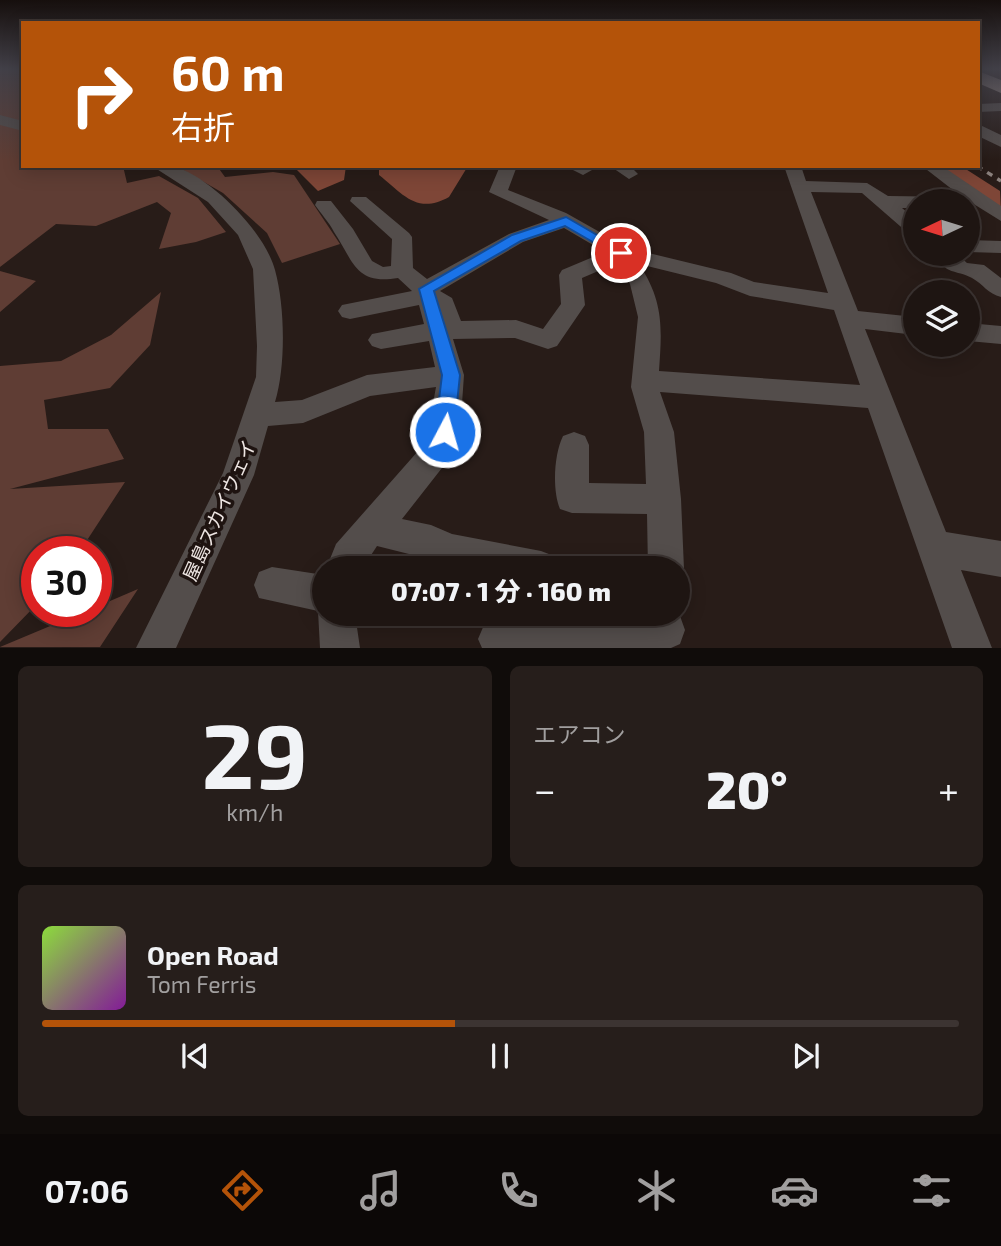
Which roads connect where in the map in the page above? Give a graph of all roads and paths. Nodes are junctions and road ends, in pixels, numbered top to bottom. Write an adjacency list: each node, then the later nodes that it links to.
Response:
1 (1001, 107): 2 (street)
2 (980, 108)
3 (0, 120): 4 (street)
4 (21, 125)
5 (980, 130): 6 (street)
6 (1001, 142)
7 (164, 168): 35 (street, 屋島スカイウェイ)
8 (498, 168): 17 (street)
9 (933, 168): 15 (street)
10 (795, 176): 13 (street); 26 (street)
11 (359, 201): 22 (street)
12 (903, 201): 13 (street)
13 (883, 202): 16 (street)
14 (324, 205): 22 (street)
15 (1001, 215)
16 (903, 219)
17 (566, 221): 20 (street); 24 (street)
18 (980, 246): 19 (street)
19 (1001, 247)
20 (621, 253): 24 (street); 26 (street); 33 (street)
21 (958, 266): 23 (street)
22 (402, 271): 24 (street)
23 (1001, 290)
24 (427, 292): 25 (street); 28 (street)
25 (350, 311)
26 (848, 311): 27 (street); 34 (street)
27 (903, 323)
28 (438, 331): 31 (street); 32 (street)
29 (980, 333): 30 (street)
30 (1001, 335)
31 (381, 340)
32 (451, 375): 35 (street); 38 (street)
33 (645, 381): 34 (street); 37 (street)
34 (880, 398): 39 (street)
35 (259, 415): 51 (street, 屋島スカイウェイ)
36 (574, 445): 37 (street)
37 (665, 499): 42 (street)
38 (371, 528): 40 (street); 41 (street)
39 (935, 548): 43 (street); 53 (street)
40 (348, 556)
41 (474, 556)
42 (666, 556)
43 (1001, 559)
44 (272, 585): 45 (street)
45 (312, 592)
46 (337, 626): 52 (street)
47 (548, 626): 50 (street)
48 (610, 626): 49 (street)
49 (667, 631)
50 (498, 639)
51 (156, 648)
52 (340, 648)
53 (972, 648)

